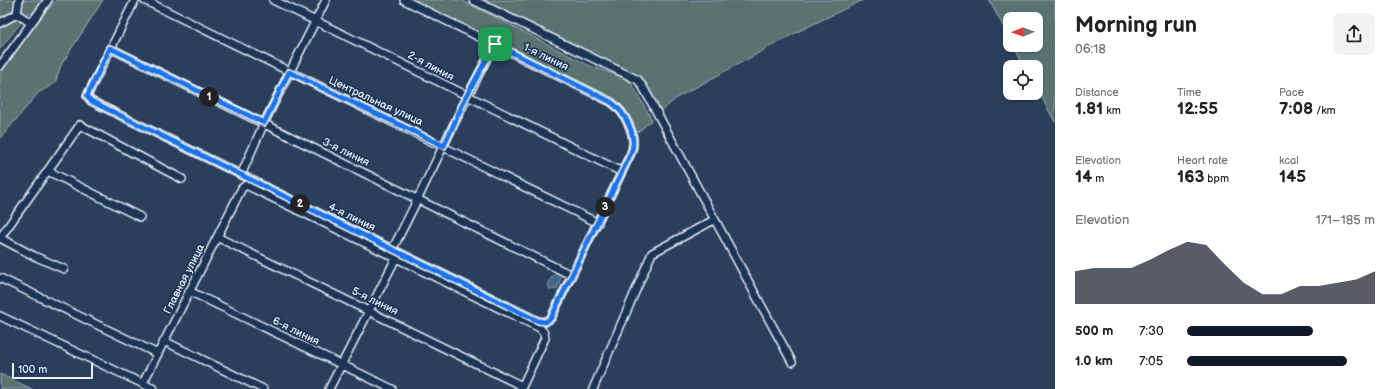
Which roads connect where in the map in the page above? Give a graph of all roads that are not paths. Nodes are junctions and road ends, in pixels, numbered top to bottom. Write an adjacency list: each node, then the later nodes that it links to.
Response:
1 (19, 0): 9 (street)
2 (48, 0): 12 (street)
3 (135, 0): 14 (street)
4 (144, 0): 16 (street, Центральная улица)
5 (274, 0): 10 (street, 2-я линия)
6 (326, 0): 10 (street)
7 (404, 0): 13 (street, 1-я линия)
8 (472, 0): 26 (street)
9 (18, 14): 11 (street); 12 (street)
10 (316, 21): 16 (street); 17 (street, 2-я линия)
11 (0, 23)
12 (31, 23): 15 (street)
13 (495, 44): 17 (street); 21 (street, 1-я линия)
14 (110, 48): 18 (street, 3-я линия); 22 (street, 4-я линия)
15 (0, 66)
16 (289, 72): 18 (street); 19 (street, Центральная улица)
17 (466, 97): 19 (street); 21 (street, 2-я линия)
18 (264, 123): 22 (street); 24 (street, 3-я линия)
19 (444, 146): 24 (street); 27 (street, Центральная улица)
20 (48, 171): 23 (street); 25 (street); 29 (street)
21 (622, 172): 27 (street)
22 (241, 175): 30 (street, 4-я линия)
23 (182, 179)
24 (417, 200): 30 (street); 33 (street, 3-я линия)
25 (140, 217)
26 (714, 220): 40 (street); 48 (street)
27 (598, 223): 33 (street)
28 (217, 237): 31 (street, Главная улица); 35 (street, Главная улица); 36 (street, 5-я линия)
29 (0, 238): 32 (street)
30 (393, 248): 33 (street, 4-я линия)
31 (396, 258): 36 (street); 43 (street)
32 (64, 269)
33 (571, 275)
34 (0, 278): 39 (street)
35 (190, 292): 38 (street, Главная улица); 41 (street, 6-я линия)
36 (370, 312): 41 (street); 43 (street, 5-я линия)
37 (0, 316): 42 (street)
38 (164, 341): 39 (street, Главная улица); 45 (street)
39 (158, 354): 42 (street, Главная улица)
40 (792, 362)
41 (341, 365): 46 (street); 47 (street, 6-я линия)
42 (143, 384): 44 (street)
43 (521, 387)
44 (154, 389)
45 (263, 389)
46 (329, 389)
47 (392, 389)
48 (593, 389)

